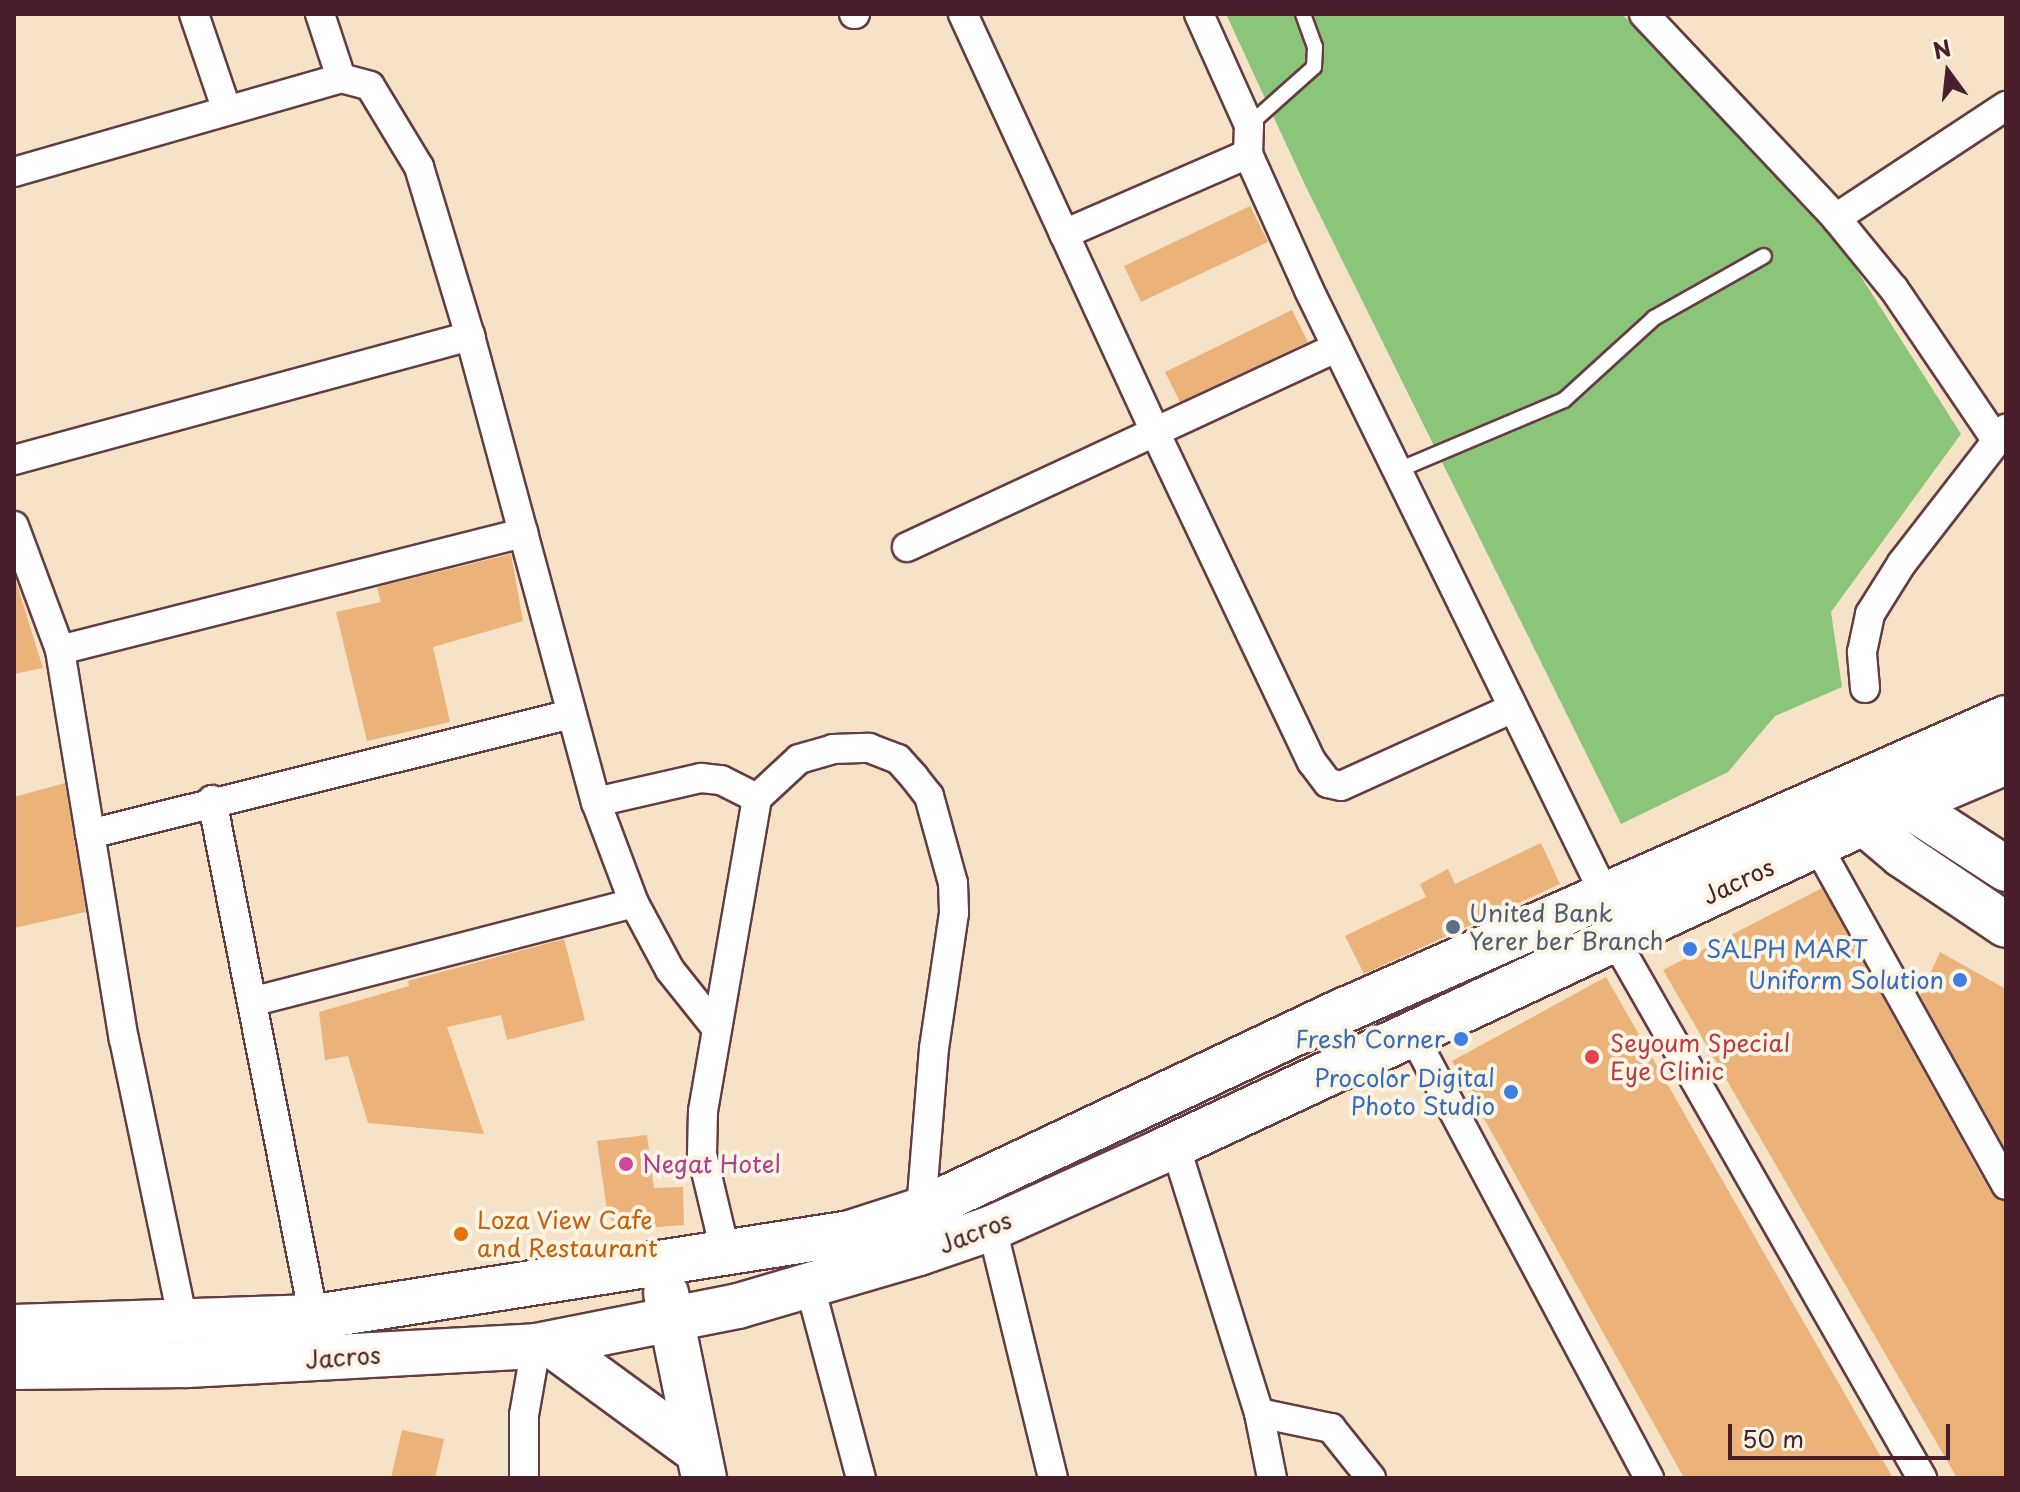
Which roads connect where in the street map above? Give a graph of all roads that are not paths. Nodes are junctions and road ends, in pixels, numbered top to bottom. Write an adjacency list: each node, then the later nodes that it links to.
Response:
1 (194, 14): 9 (street)
2 (320, 14): 7 (street)
3 (963, 14): 14 (street)
4 (1199, 14): 10 (street)
5 (1303, 14): 10 (lane)
6 (1644, 14): 13 (street)
7 (341, 78): 9 (street); 16 (street)
8 (2006, 106): 13 (street)
9 (227, 111): 12 (street)
10 (1249, 125): 11 (street)
11 (1248, 154): 14 (street); 17 (street)
12 (14, 172)
13 (1836, 218): 19 (street)
14 (1064, 234): 18 (street)
15 (1764, 256): 21 (lane)
16 (470, 336): 20 (street); 23 (street)
17 (1337, 347): 18 (street); 21 (street)
18 (1156, 434): 24 (street); 27 (street)
19 (2000, 434): 26 (street)
20 (14, 460)
21 (1396, 471): 27 (street)
22 (14, 526): 25 (street)
23 (523, 533): 25 (street); 28 (street)
24 (907, 547)
25 (60, 650): 35 (street)
26 (1865, 688)
27 (1513, 708): 38 (street)
28 (571, 714): 32 (street); 34 (street)
29 (2006, 718): 33 (main road)
30 (2006, 762): 33 (main road, Jacros)
31 (757, 798): 34 (street); 43 (street); 47 (street)
32 (212, 800): 35 (street); 42 (street)
33 (1868, 801): 36 (main road, Jacros); 37 (main road); 38 (main road, Jacros); 40 (main road)
34 (596, 802): 39 (street)
35 (90, 834): 53 (street)
36 (1817, 845): 41 (main road, Jacros); 46 (street)
37 (2006, 869)
38 (1605, 895): 47 (main road, Jacros)
39 (634, 903): 42 (street); 43 (street)
40 (2006, 925)
41 (1614, 938): 44 (main road, Jacros); 66 (street)
42 (255, 1001): 55 (street)
43 (714, 1025): 49 (street)
44 (1413, 1035): 45 (main road, Jacros); 65 (street)
45 (1175, 1145): 48 (main road, Jacros); 58 (street)
46 (2006, 1185)
47 (921, 1210): 49 (main road, Jacros)
48 (992, 1228): 51 (main road, Jacros); 62 (street)
49 (726, 1255): 50 (main road, Jacros)
50 (658, 1264): 52 (main road); 55 (main road, Jacros)
51 (809, 1283): 52 (main road, Jacros); 61 (street)
52 (673, 1320): 56 (main road, Jacros); 59 (main road)
53 (184, 1325): 54 (main road, Jacros); 55 (main road, Jacros)
54 (14, 1327)
55 (318, 1338): 56 (main road, Jacros); 57 (main road, Jacros)
56 (544, 1345): 59 (main road); 60 (street)
57 (14, 1367)
58 (1259, 1413): 63 (street); 64 (street)
59 (700, 1464)
60 (524, 1478)
61 (861, 1478)
62 (1053, 1478)
63 (1272, 1478)
64 (1371, 1478)
65 (1649, 1478)
66 (1922, 1478)

